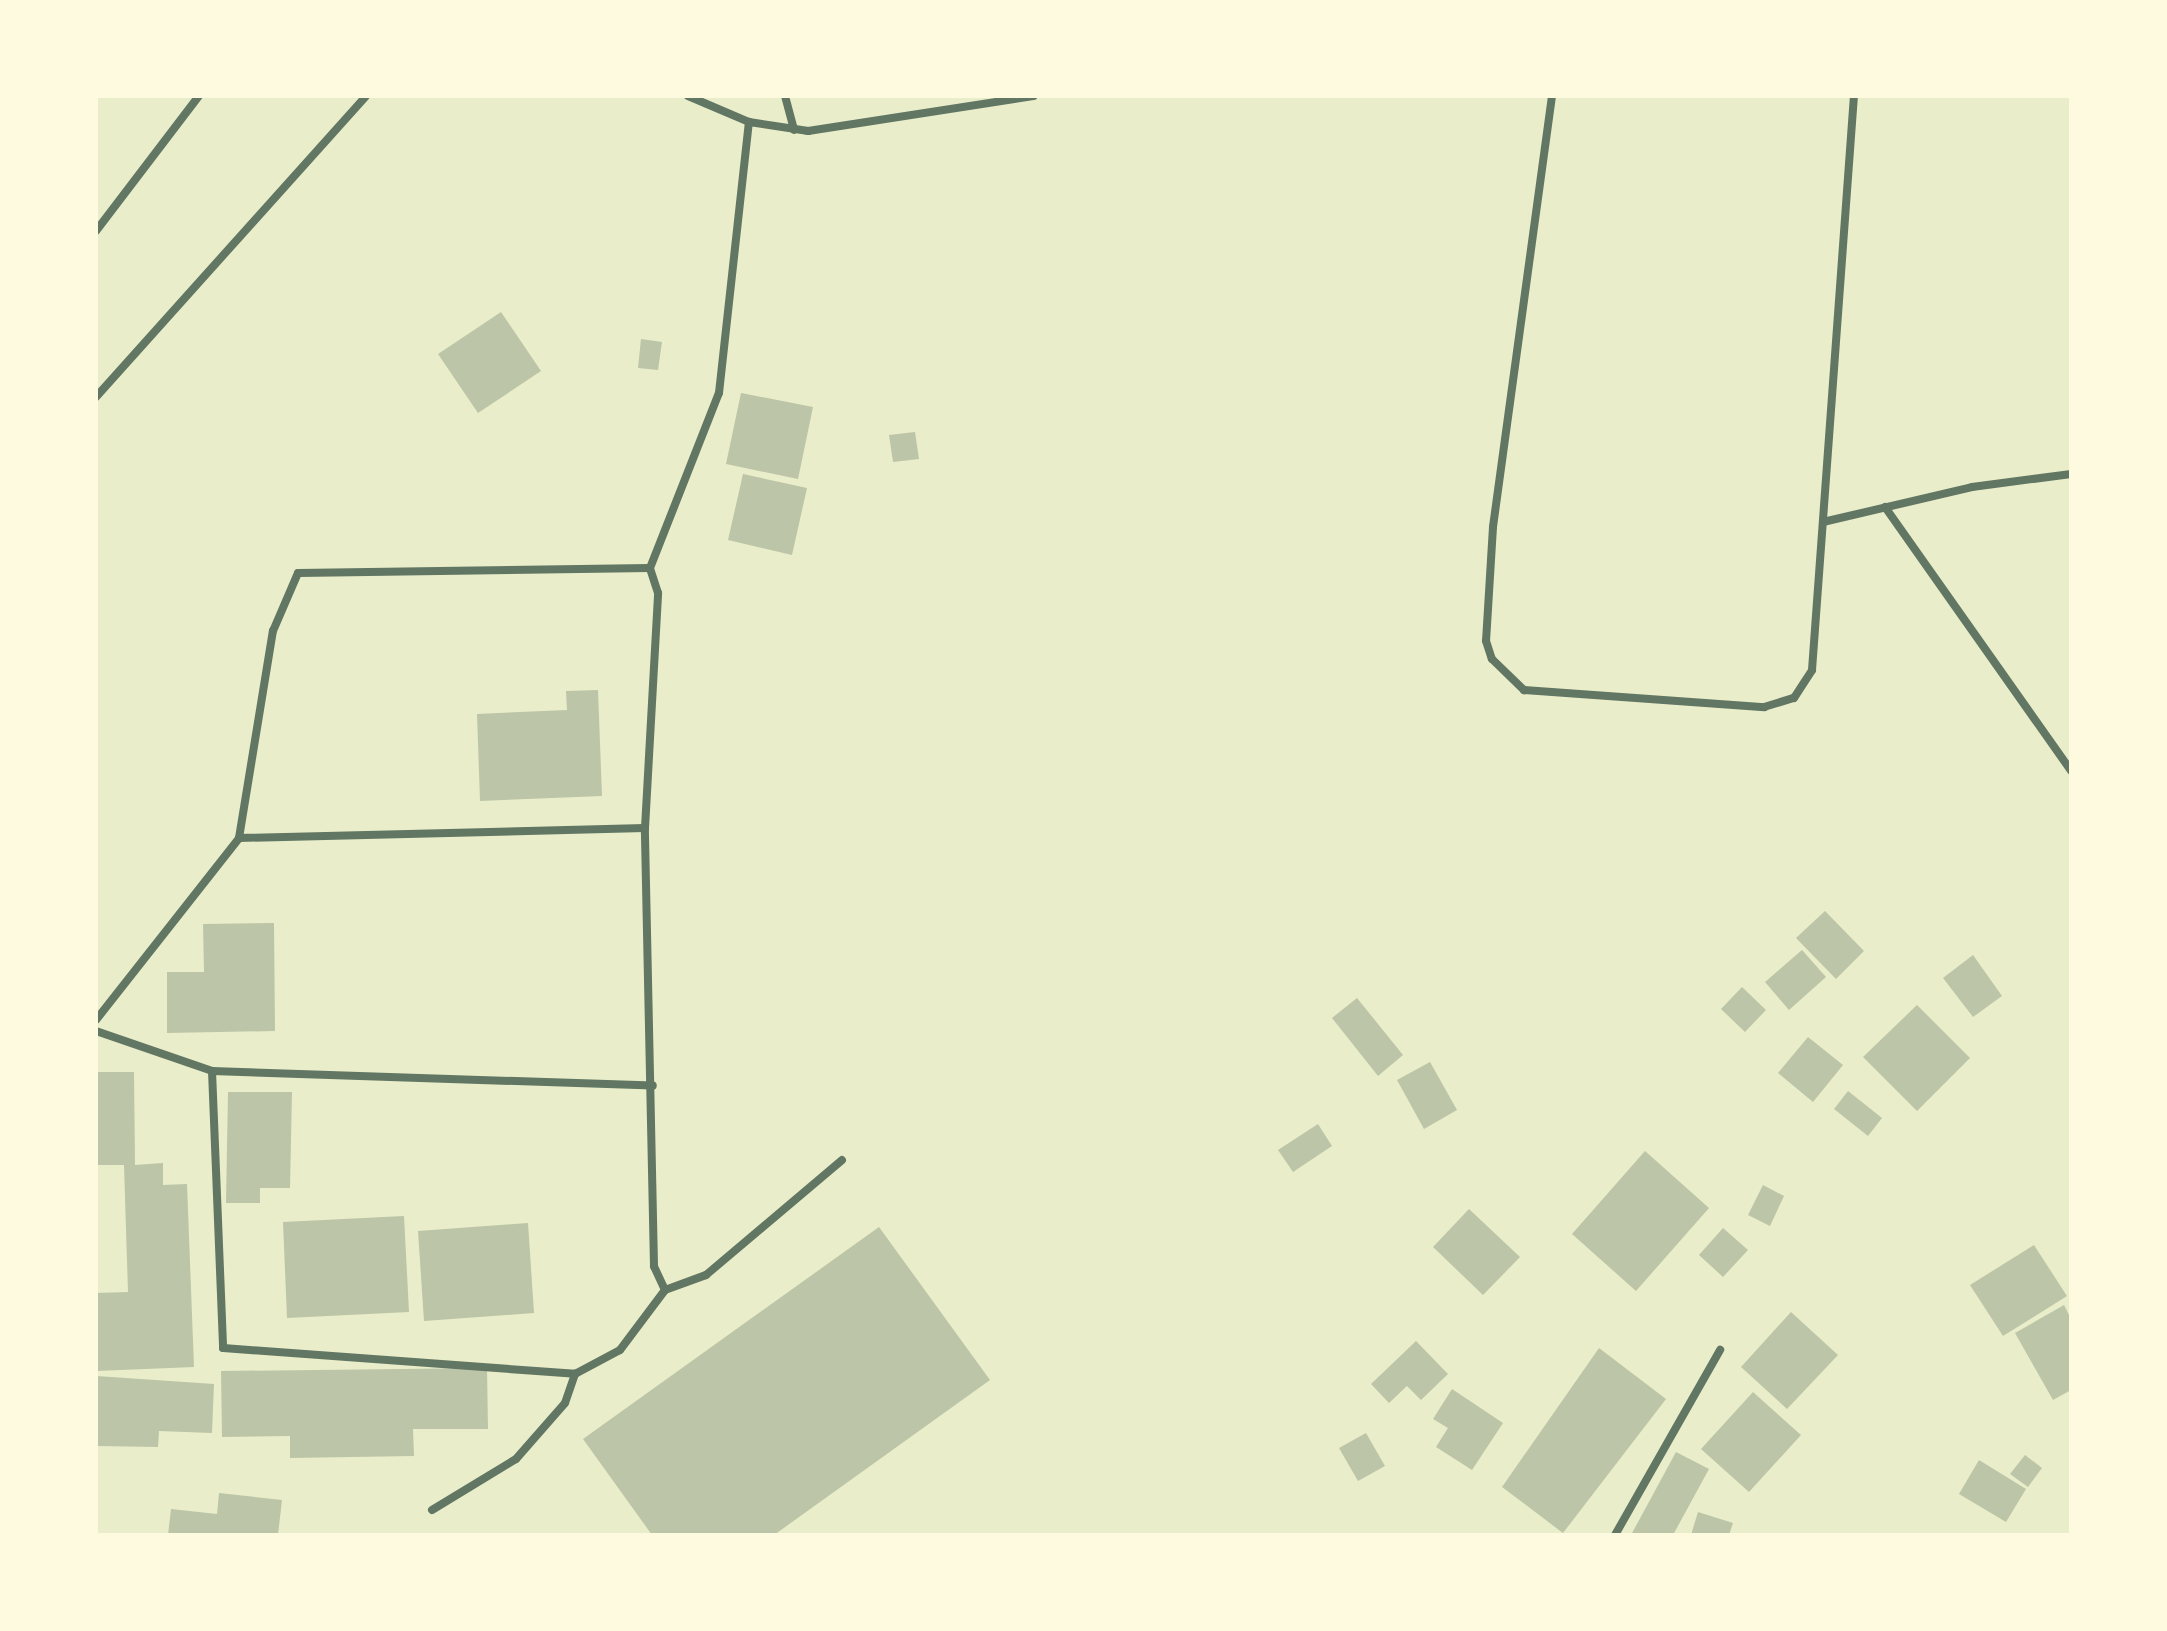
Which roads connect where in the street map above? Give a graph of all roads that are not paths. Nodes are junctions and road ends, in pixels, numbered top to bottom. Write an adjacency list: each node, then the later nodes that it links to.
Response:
1 (199, 96): 11 (street)
2 (366, 96): 12 (street)
3 (688, 96): 9 (street)
4 (785, 96): 10 (street)
5 (1033, 96): 8 (street)
6 (1552, 96): 15 (street)
7 (1854, 96): 15 (street)
8 (1018, 98): 10 (street)
9 (749, 122): 10 (street); 16 (street)
10 (794, 130)
11 (96, 231)
12 (96, 397)
13 (2071, 474): 14 (street)
14 (1885, 507): 15 (street); 17 (street)
15 (1823, 522)
16 (650, 568): 18 (street); 19 (street)
17 (2071, 771)
18 (645, 828): 19 (street); 23 (street)
19 (239, 838): 20 (street)
20 (96, 1020)
21 (96, 1031): 22 (street)
22 (212, 1071): 23 (street); 27 (street)
23 (653, 1086): 25 (street)
24 (842, 1160): 25 (street)
25 (665, 1290): 27 (street)
26 (1720, 1350): 29 (street)
27 (575, 1374): 28 (street)
28 (432, 1510)
29 (1615, 1535)

